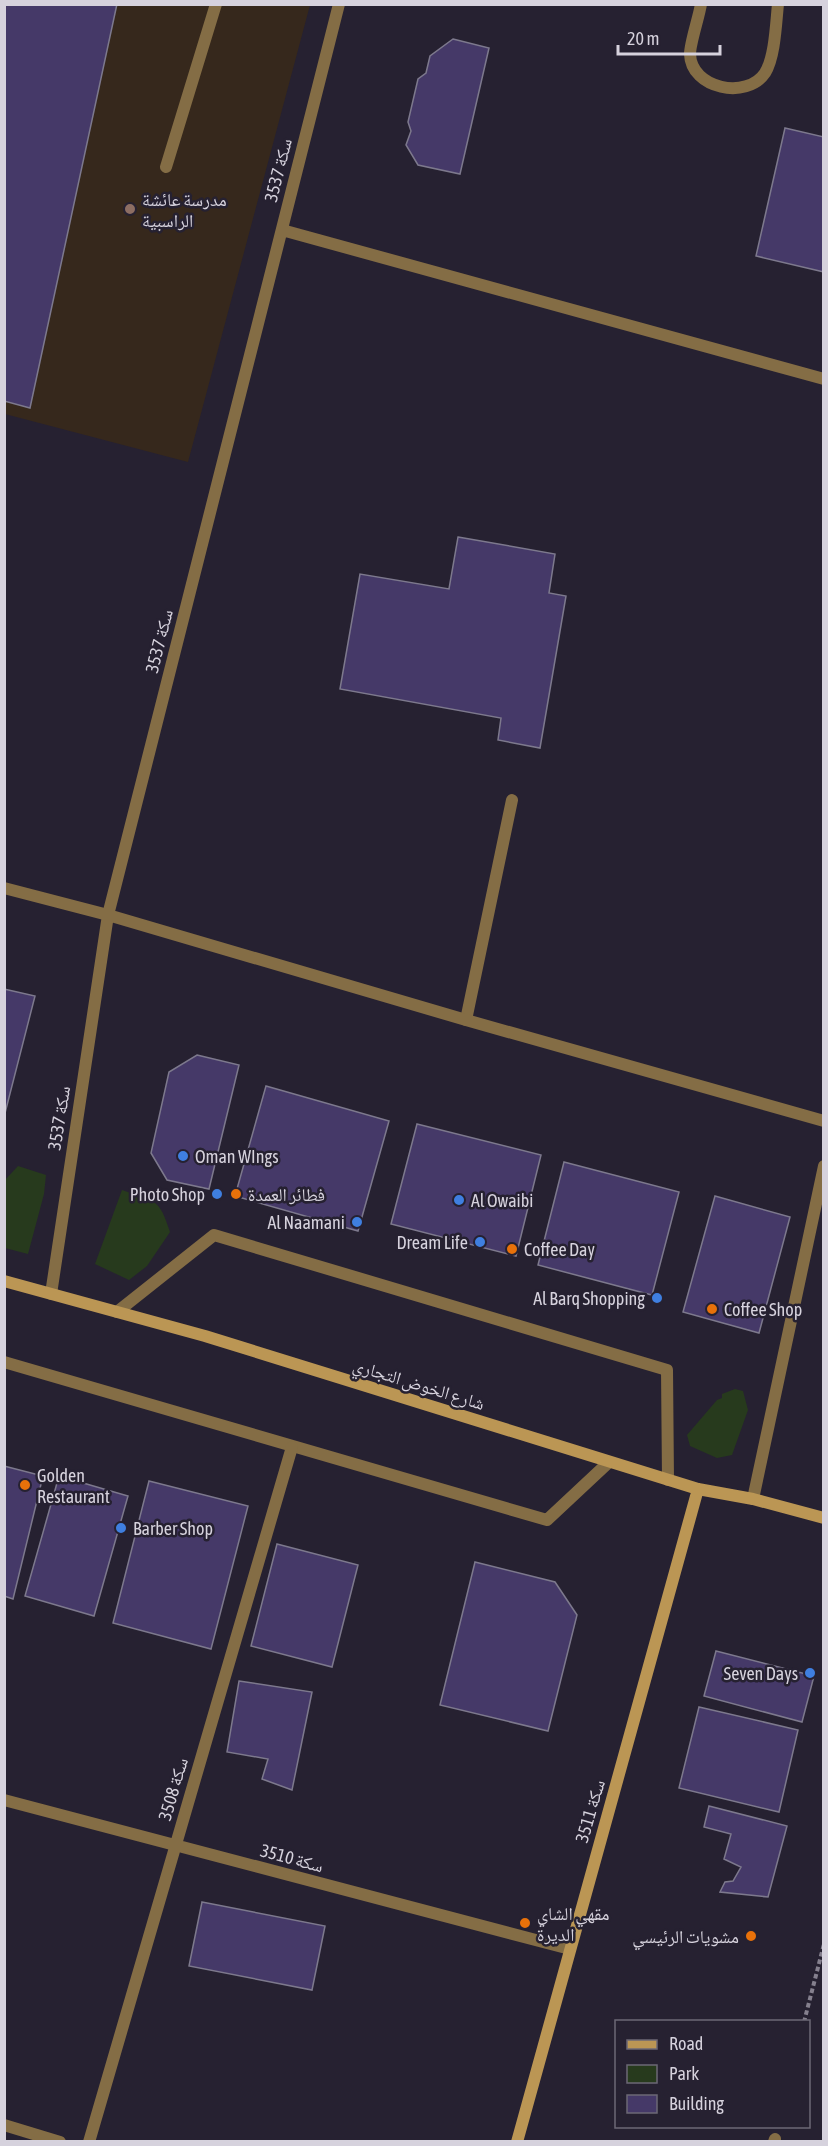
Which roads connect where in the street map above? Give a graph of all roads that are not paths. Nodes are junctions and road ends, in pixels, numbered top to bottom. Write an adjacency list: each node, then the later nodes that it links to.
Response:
1 (216, 4): 5 (street)
2 (339, 4): 6 (street, سكة 3537)
3 (702, 4): 4 (street)
4 (778, 4)
5 (166, 167)
6 (282, 230): 7 (street); 10 (street, سكة 3537)
7 (824, 379)
8 (512, 800): 11 (street)
9 (4, 888): 10 (street)
10 (108, 915): 11 (street); 15 (street, سكة 3537)
11 (466, 1020): 12 (street)
12 (824, 1121)
13 (824, 1166): 22 (street)
14 (4, 1281): 15 (street, شارع الخوض التجاري)
15 (51, 1294): 16 (street, شارع الخوض التجاري)
16 (117, 1311): 19 (street, شارع الخوض التجاري); 20 (street)
17 (4, 1362): 18 (street)
18 (292, 1447): 19 (street); 25 (street, سكة 3508)
19 (609, 1462): 20 (street, شارع الخوض التجاري)
20 (668, 1480): 21 (street, شارع الخوض التجاري)
21 (698, 1489): 22 (street, شارع الخوض التجاري); 26 (street, سكة 3511)
22 (753, 1499): 23 (street, شارع الخوض التجاري)
23 (824, 1518)
24 (4, 1800): 25 (street, سكة 3510)
25 (175, 1846): 26 (street, سكة 3510); 29 (street, سكة 3508)
26 (570, 1949): 30 (street, سكة 3511)
27 (4, 2125): 28 (street)
28 (60, 2142)
29 (89, 2142)
30 (517, 2142)

